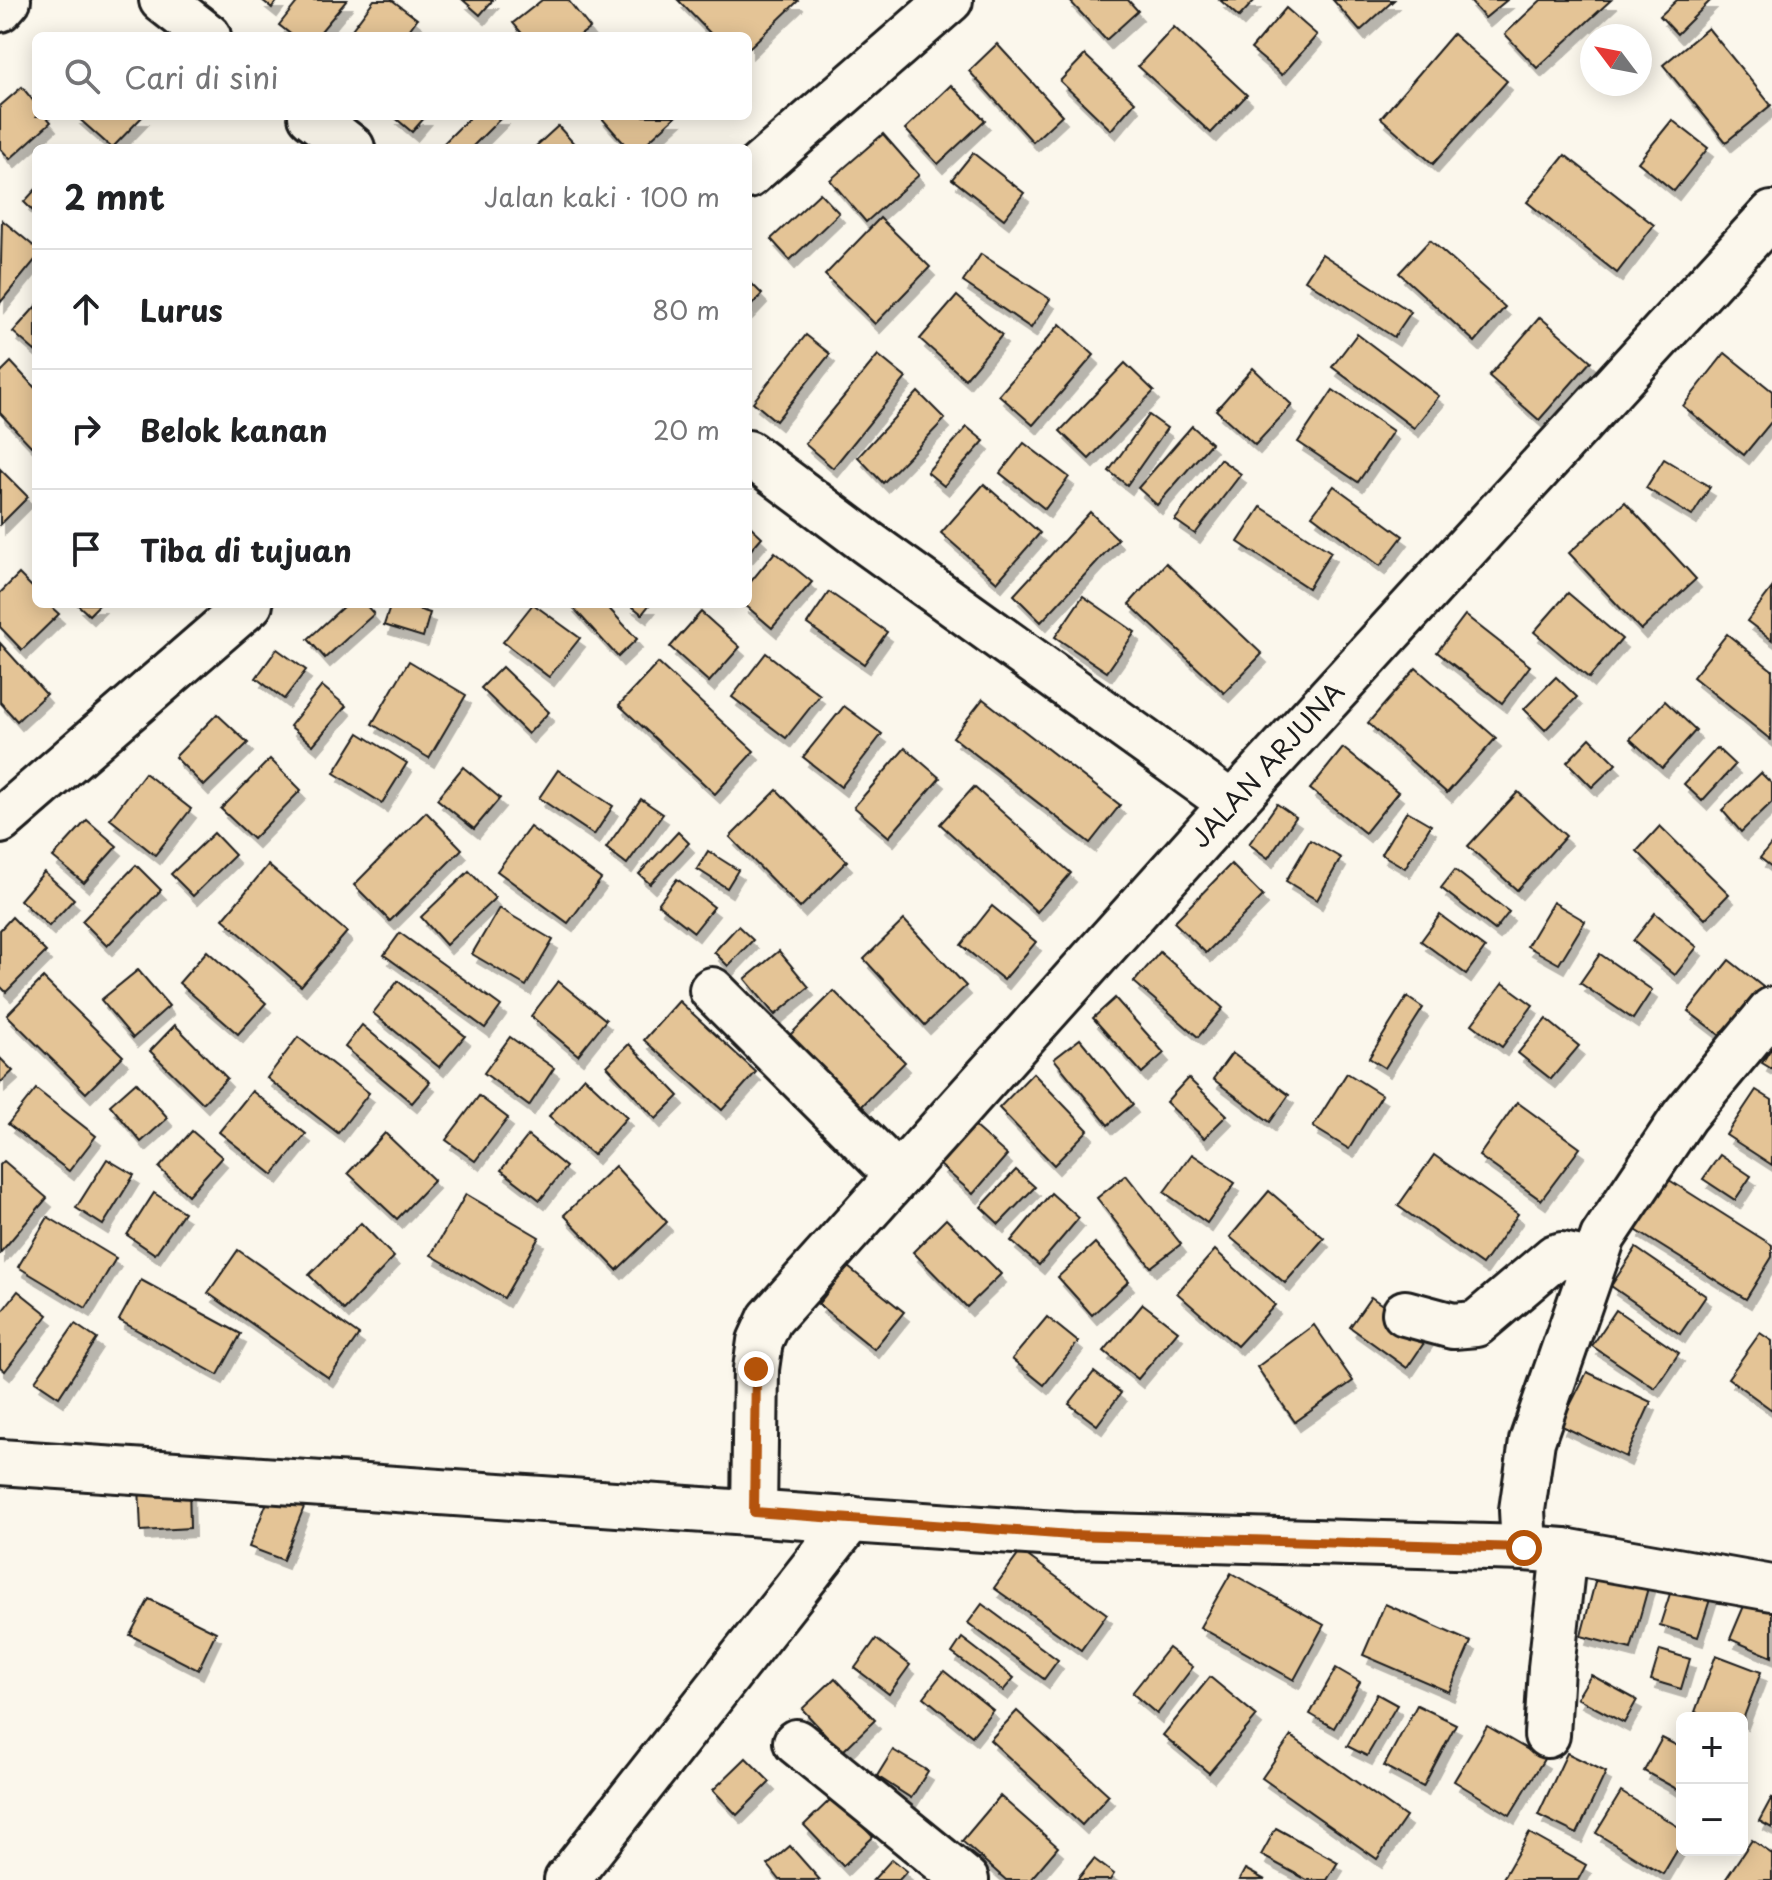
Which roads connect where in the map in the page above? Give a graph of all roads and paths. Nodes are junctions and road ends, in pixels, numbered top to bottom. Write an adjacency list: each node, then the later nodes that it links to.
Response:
1 (8, 0): 4 (street)
2 (162, 0): 5 (street)
3 (950, 0): 8 (street)
4 (0, 9)
5 (203, 32)
6 (316, 120): 7 (street)
7 (347, 144)
8 (752, 173)
9 (1765, 235): 12 (street, JALAN ARJUNA)
10 (752, 456): 12 (street)
11 (245, 608): 13 (street)
12 (1232, 804): 16 (street, JALAN ARJUNA)
13 (0, 821)
14 (712, 990): 16 (street)
15 (1772, 1010): 17 (street)
16 (898, 1176): 20 (street, JALAN ARJUNA)
17 (1594, 1262): 18 (street); 22 (street)
18 (1405, 1313)
19 (0, 1462): 20 (street)
20 (754, 1505): 21 (street)
21 (851, 1519): 22 (street); 26 (street)
22 (1537, 1536): 23 (street); 24 (street)
23 (1772, 1588)
24 (1547, 1735)
25 (796, 1742): 27 (street)
26 (567, 1880)
27 (966, 1880)

